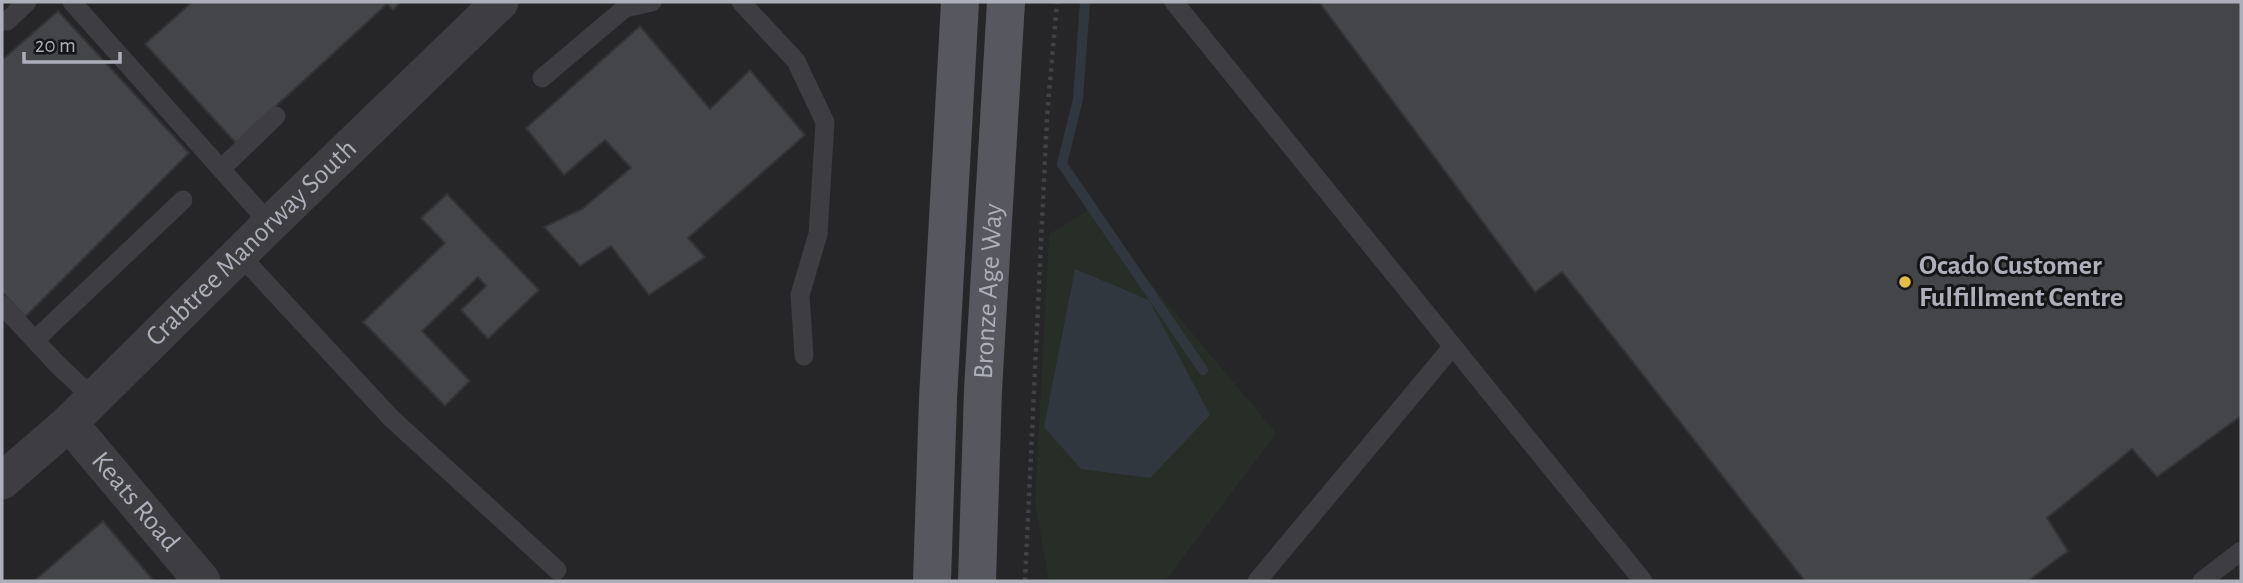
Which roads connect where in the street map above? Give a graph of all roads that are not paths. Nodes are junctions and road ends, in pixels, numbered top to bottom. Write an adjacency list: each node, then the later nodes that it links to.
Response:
1 (27, 2): 9 (lane)
2 (72, 2): 12 (lane)
3 (500, 2): 14 (street, Crabtree Manorway South)
4 (652, 2): 10 (lane)
5 (741, 2): 19 (lane)
6 (960, 2): 25 (main road, Bronze Age Way)
7 (1006, 2): 26 (main road, Bronze Age Way)
8 (1174, 2): 18 (lane)
9 (2, 21)
10 (542, 78)
11 (276, 116): 12 (lane)
12 (221, 169): 14 (lane)
13 (183, 200): 17 (lane)
14 (270, 223): 15 (street, Crabtree Manorway South)
15 (239, 254): 20 (street, Crabtree Manorway South); 23 (lane)
16 (2, 305): 17 (lane)
17 (35, 340): 20 (lane)
18 (1453, 346): 27 (lane); 28 (lane)
19 (804, 356)
20 (82, 411): 21 (street, Crabtree Manorway South); 24 (street, Keats Road)
21 (2, 481)
22 (2241, 551): 29 (lane)
23 (557, 570)
24 (202, 581)
25 (932, 581)
26 (976, 581)
27 (1257, 581)
28 (1643, 581)
29 (2202, 581)

